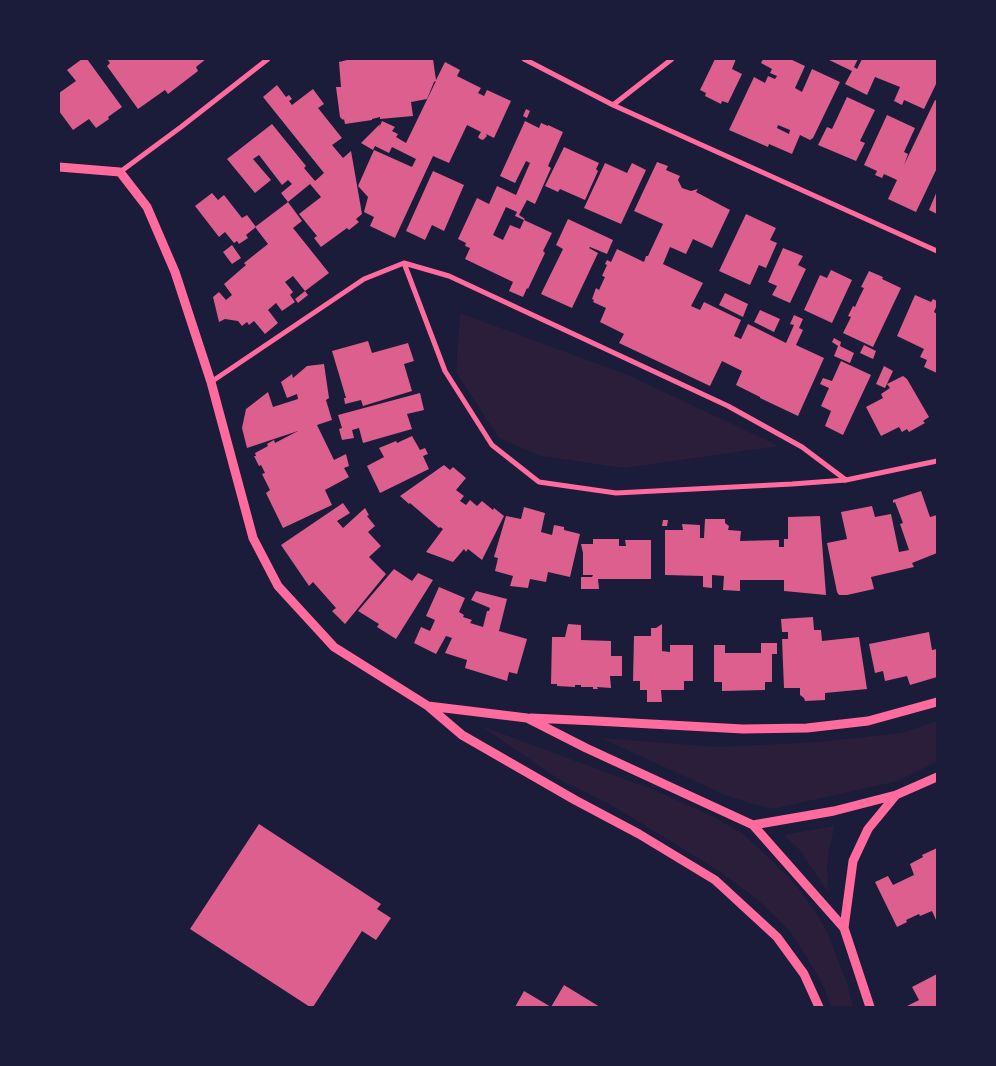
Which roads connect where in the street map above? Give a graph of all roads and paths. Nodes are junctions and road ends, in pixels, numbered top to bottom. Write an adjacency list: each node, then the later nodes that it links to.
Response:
1 (268, 59): 6 (street)
2 (524, 59): 4 (street)
3 (672, 59): 4 (street)
4 (613, 105): 7 (street)
5 (59, 166): 6 (street)
6 (120, 172): 9 (street)
7 (937, 251)
8 (404, 263): 9 (street); 11 (street); 11 (street)
9 (211, 382): 13 (street)
10 (937, 461): 11 (street)
11 (846, 480)
12 (937, 702): 14 (street)
13 (428, 706): 14 (street); 19 (street)
14 (527, 718): 17 (street)
15 (937, 776): 16 (street)
16 (896, 795): 17 (street); 18 (street)
17 (754, 825): 18 (street)
18 (844, 928): 20 (street)
19 (819, 1007)
20 (870, 1007)

